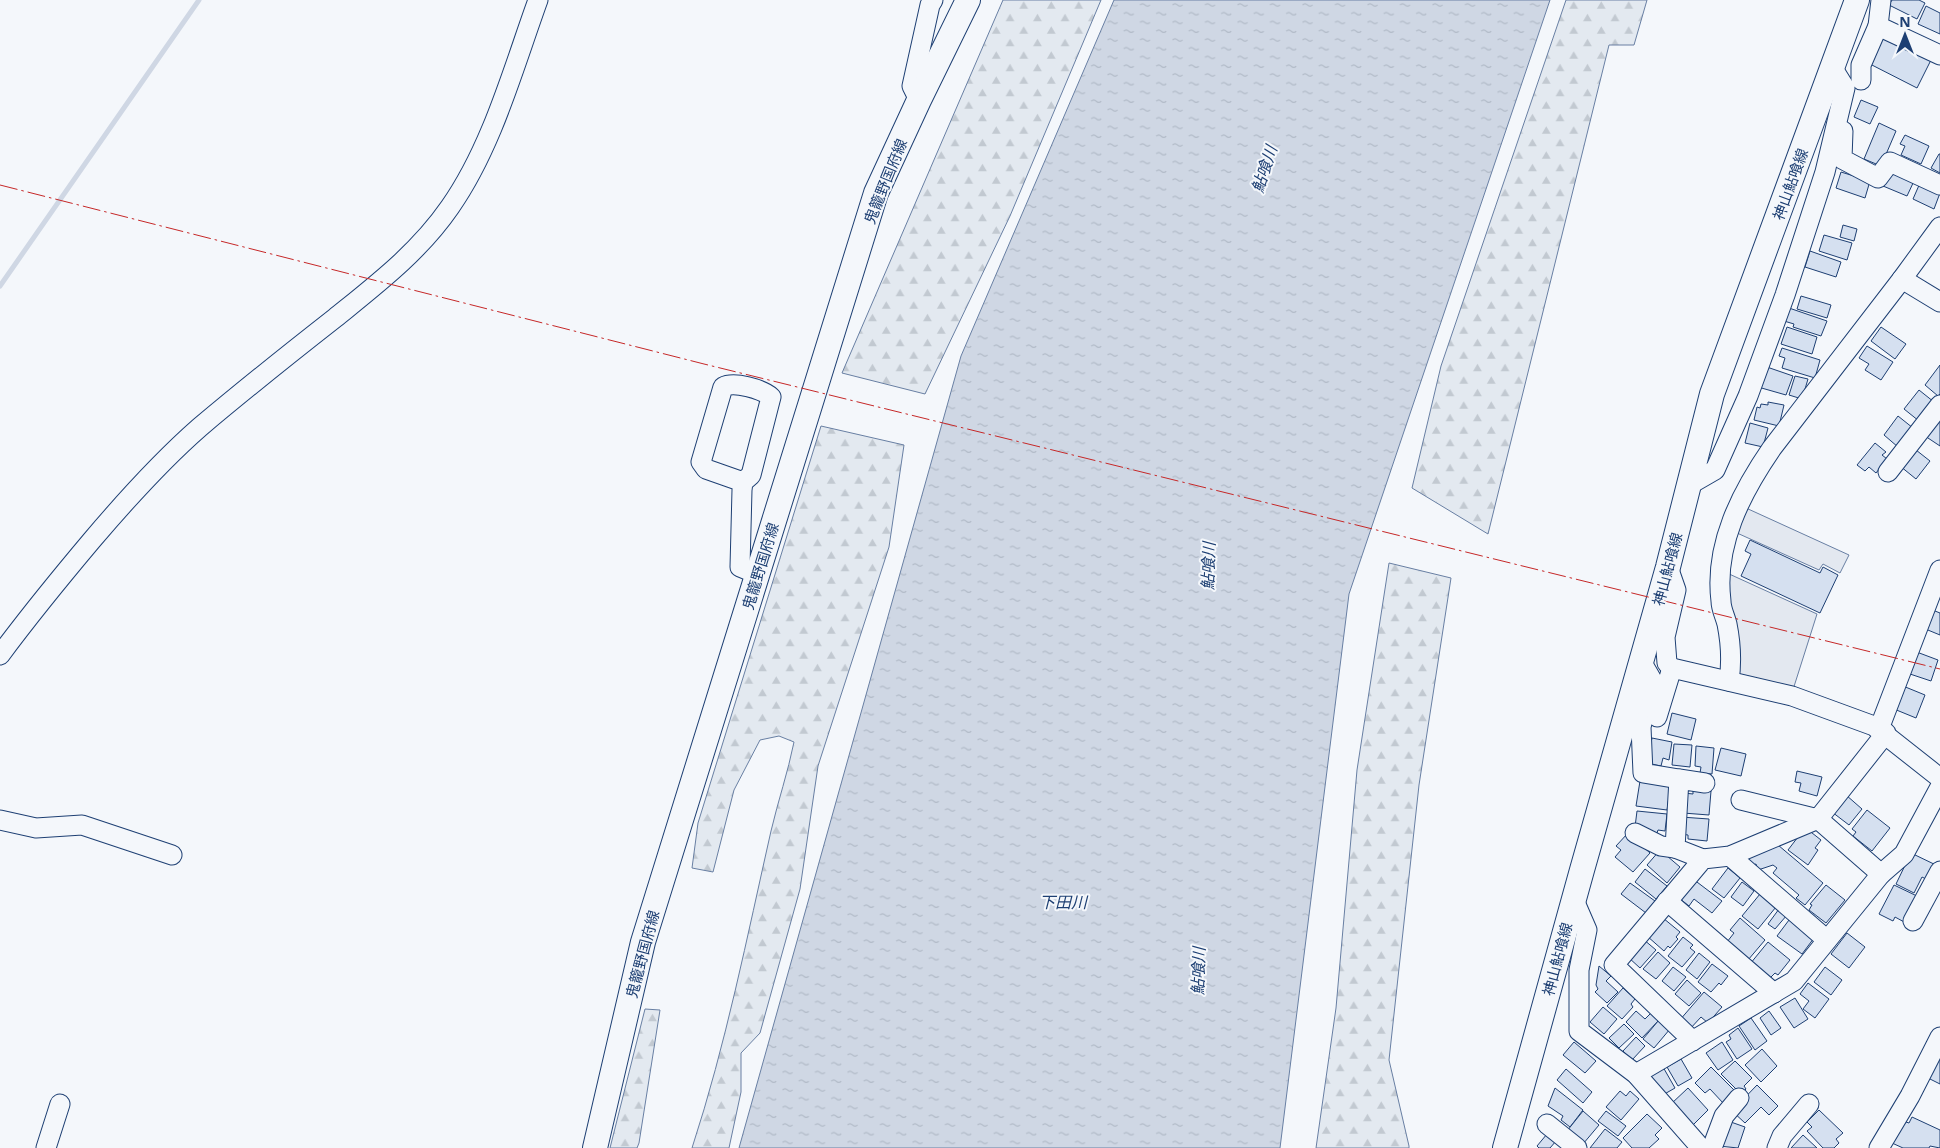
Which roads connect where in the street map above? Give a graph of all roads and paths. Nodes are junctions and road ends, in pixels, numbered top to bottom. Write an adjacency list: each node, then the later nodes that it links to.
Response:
1 (538, 0): 22 (street)
2 (933, 0): 10 (street)
3 (968, 0): 10 (main road, 鬼籠野国府線)
4 (1857, 0): 8 (main road, 神山鮎喰線)
5 (1881, 0): 6 (street)
6 (1878, 26): 7 (street); 9 (street)
7 (1940, 56)
8 (1832, 68): 9 (street); 18 (main road, 神山鮎喰線)
9 (1853, 84): 11 (street); 18 (street)
10 (919, 100): 21 (main road, 鬼籠野国府線)
11 (1940, 184)
12 (1940, 227): 13 (street)
13 (1902, 279): 14 (street); 25 (street)
14 (1940, 302)
15 (1940, 405): 16 (street)
16 (1888, 472)
17 (743, 482): 17 (street); 21 (street)
18 (1689, 485): 19 (main road, 神山鮎喰線)
19 (1668, 567): 23 (main road, 神山鮎喰線); 24 (street)
20 (1940, 570): 27 (street)
21 (757, 574): 55 (main road, 鬼籠野国府線)
22 (0, 656)
23 (1641, 661): 29 (street); 42 (main road, 神山鮎喰線)
24 (1672, 668): 25 (street); 26 (street)
25 (1729, 681): 27 (street)
26 (1657, 717)
27 (1882, 731): 28 (street); 33 (street)
28 (1940, 778)
29 (1679, 779): 30 (street); 36 (street)
30 (1705, 783)
31 (1940, 787): 41 (street)
32 (1741, 800): 33 (street)
33 (1818, 819): 38 (street); 41 (street)
34 (0, 820): 37 (street)
35 (1635, 833): 36 (street)
36 (1675, 848): 39 (street)
37 (172, 855)
38 (1730, 856): 39 (street); 45 (street)
39 (1703, 859): 43 (street)
40 (1940, 871): 44 (street)
41 (1881, 874): 45 (street)
42 (1574, 900): 49 (street); 56 (main road, 神山鮎喰線)
43 (1667, 901): 46 (street); 48 (street)
44 (1913, 921)
45 (1827, 940): 46 (street)
46 (1774, 993): 48 (street)
47 (1940, 1037): 61 (street)
48 (1693, 1041): 49 (street)
49 (1636, 1074): 58 (street)
50 (1739, 1098): 59 (street)
51 (60, 1104): 54 (street)
52 (1810, 1104): 60 (street)
53 (1547, 1124): 57 (street)
54 (46, 1148)
55 (595, 1148)
56 (1506, 1148)
57 (1577, 1148)
58 (1702, 1148)
59 (1712, 1148)
60 (1777, 1148)
61 (1879, 1148)

